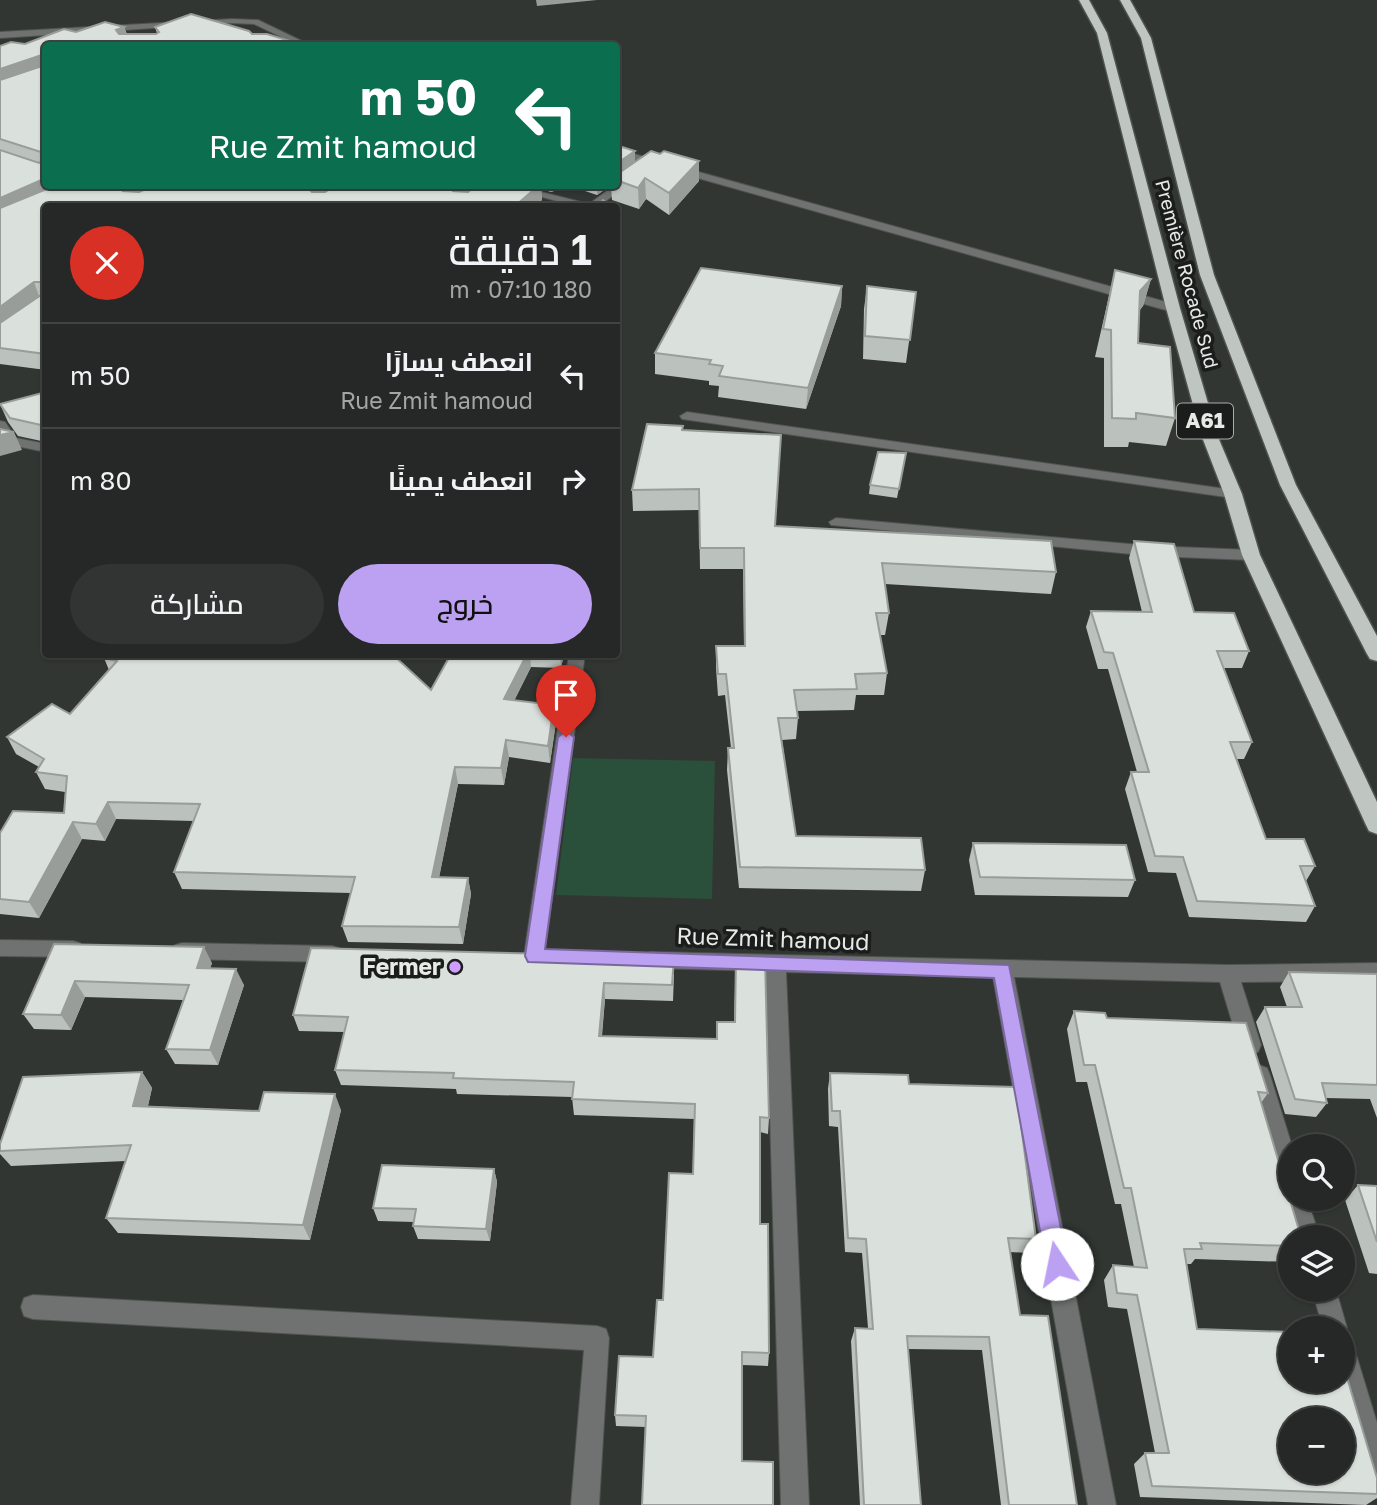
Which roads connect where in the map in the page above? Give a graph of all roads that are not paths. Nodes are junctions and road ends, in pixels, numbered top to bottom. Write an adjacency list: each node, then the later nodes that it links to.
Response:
1 (1084, 0): 16 (highway, Première Rocade Sud / A61)
2 (1125, 0): 23 (highway, Première Rocade Sud / A61)
3 (65, 30): 4 (street); 5 (street); 8 (street)
4 (0, 35)
5 (285, 36): 6 (street); 7 (street)
6 (268, 42)
7 (299, 42)
8 (26, 46)
9 (620, 153): 10 (street)
10 (653, 162): 11 (street); 16 (street)
11 (620, 186)
12 (519, 189): 14 (street)
13 (616, 189): 15 (street)
14 (574, 203)
15 (597, 203)
16 (1173, 308): 20 (highway, Première Rocade Sud / A61)
17 (687, 416): 20 (street)
18 (0, 425): 19 (street)
19 (42, 447)
20 (1233, 494): 22 (highway, Première Rocade Sud / A61)
21 (836, 522): 22 (street)
22 (1251, 555): 25 (highway, Première Rocade Sud / A61)
23 (1377, 654)
24 (578, 658): 30 (street)
25 (1377, 825)
26 (0, 948): 27 (street)
27 (97, 950)
28 (166, 951): 29 (street)
29 (346, 954)
30 (508, 956)
31 (628, 959): 32 (street, Rue Zmit hamoud)
32 (776, 964): 33 (street, Rue Zmit hamoud); 41 (street)
33 (1002, 970): 35 (street, Rue Zmit hamoud); 42 (street)
34 (1377, 972): 35 (street, Rue Zmit hamoud)
35 (1228, 974): 36 (street)
36 (1278, 1138)
37 (33, 1307): 40 (street)
38 (1355, 1393): 39 (street)
39 (1377, 1466)
40 (584, 1505)
41 (795, 1505)
42 (1102, 1505)

